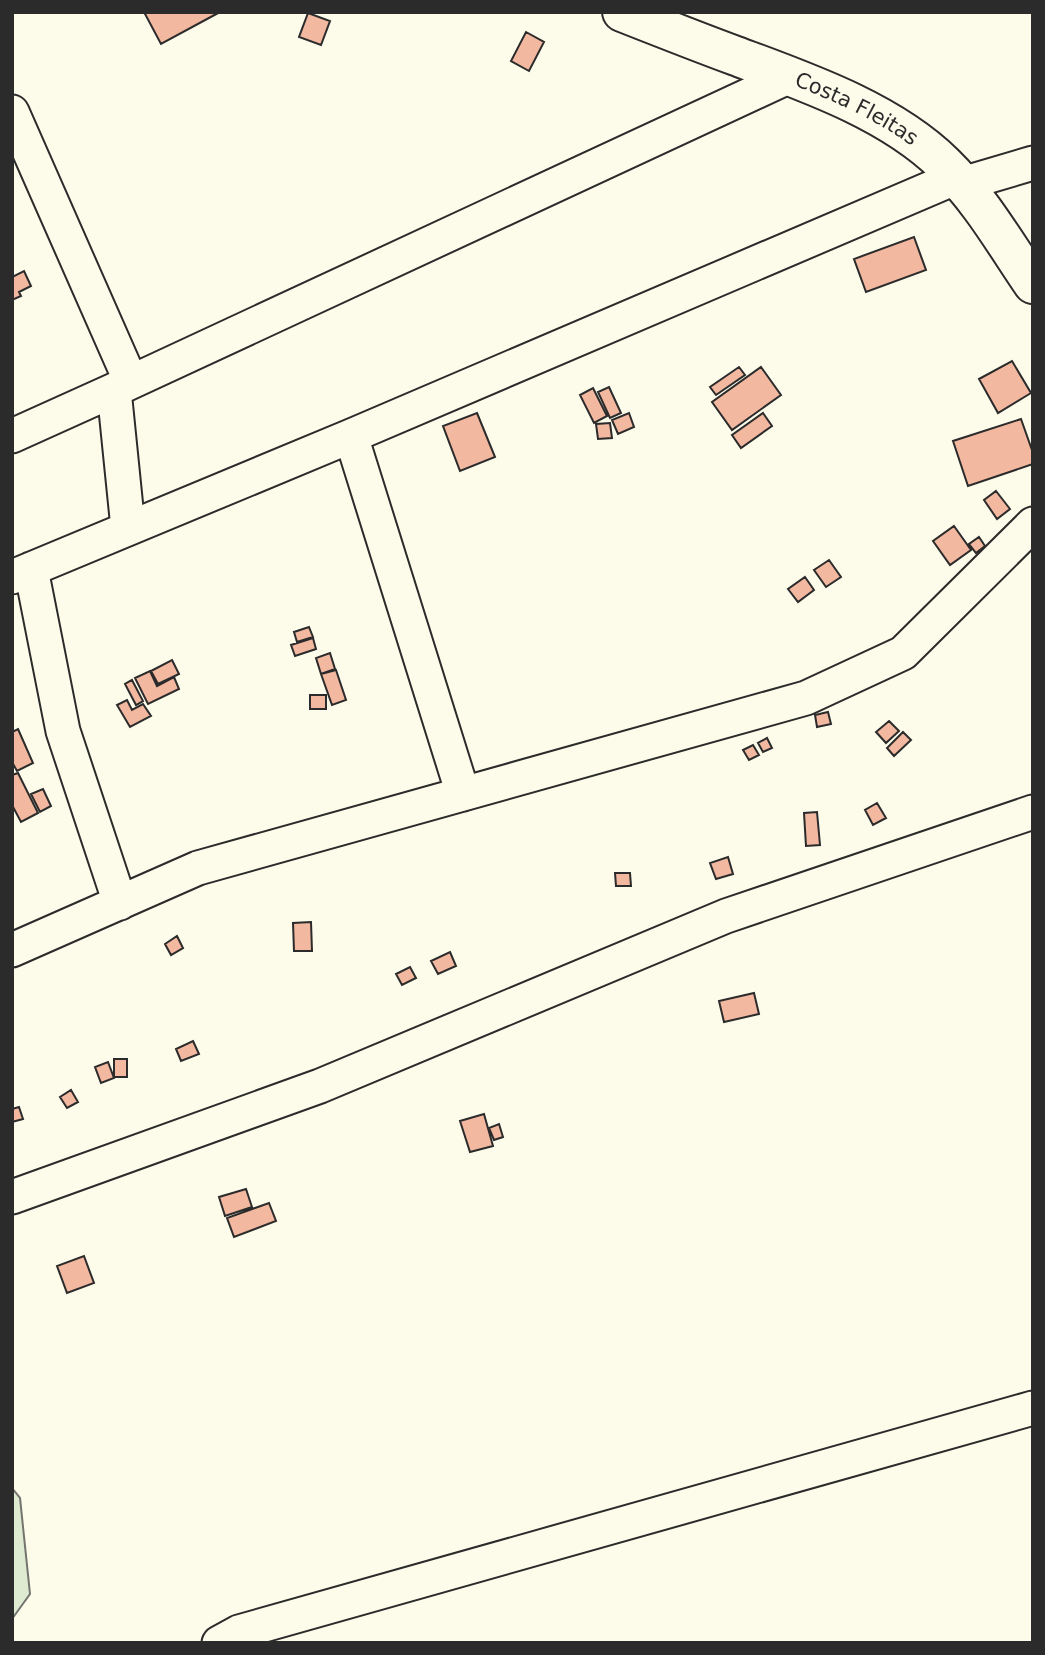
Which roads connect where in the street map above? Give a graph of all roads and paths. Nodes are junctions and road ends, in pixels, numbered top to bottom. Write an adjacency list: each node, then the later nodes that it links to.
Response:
1 (621, 12): 2 (main road, Costa Fleitas)
2 (790, 76): 5 (main road, Costa Fleitas); 7 (street)
3 (12, 112): 7 (street)
4 (1033, 163): 5 (street)
5 (959, 181): 6 (main road, Costa Fleitas); 9 (street)
6 (1033, 284)
7 (123, 386): 8 (street); 11 (street)
8 (12, 436)
9 (351, 436): 11 (street); 13 (street)
10 (1033, 524): 13 (street)
11 (128, 528): 12 (street)
12 (22, 573): 15 (street)
13 (463, 794): 15 (street)
14 (1033, 812): 17 (street)
15 (120, 903): 16 (street)
16 (12, 950)
17 (12, 1197)
18 (1033, 1408): 19 (street)
19 (219, 1643)

